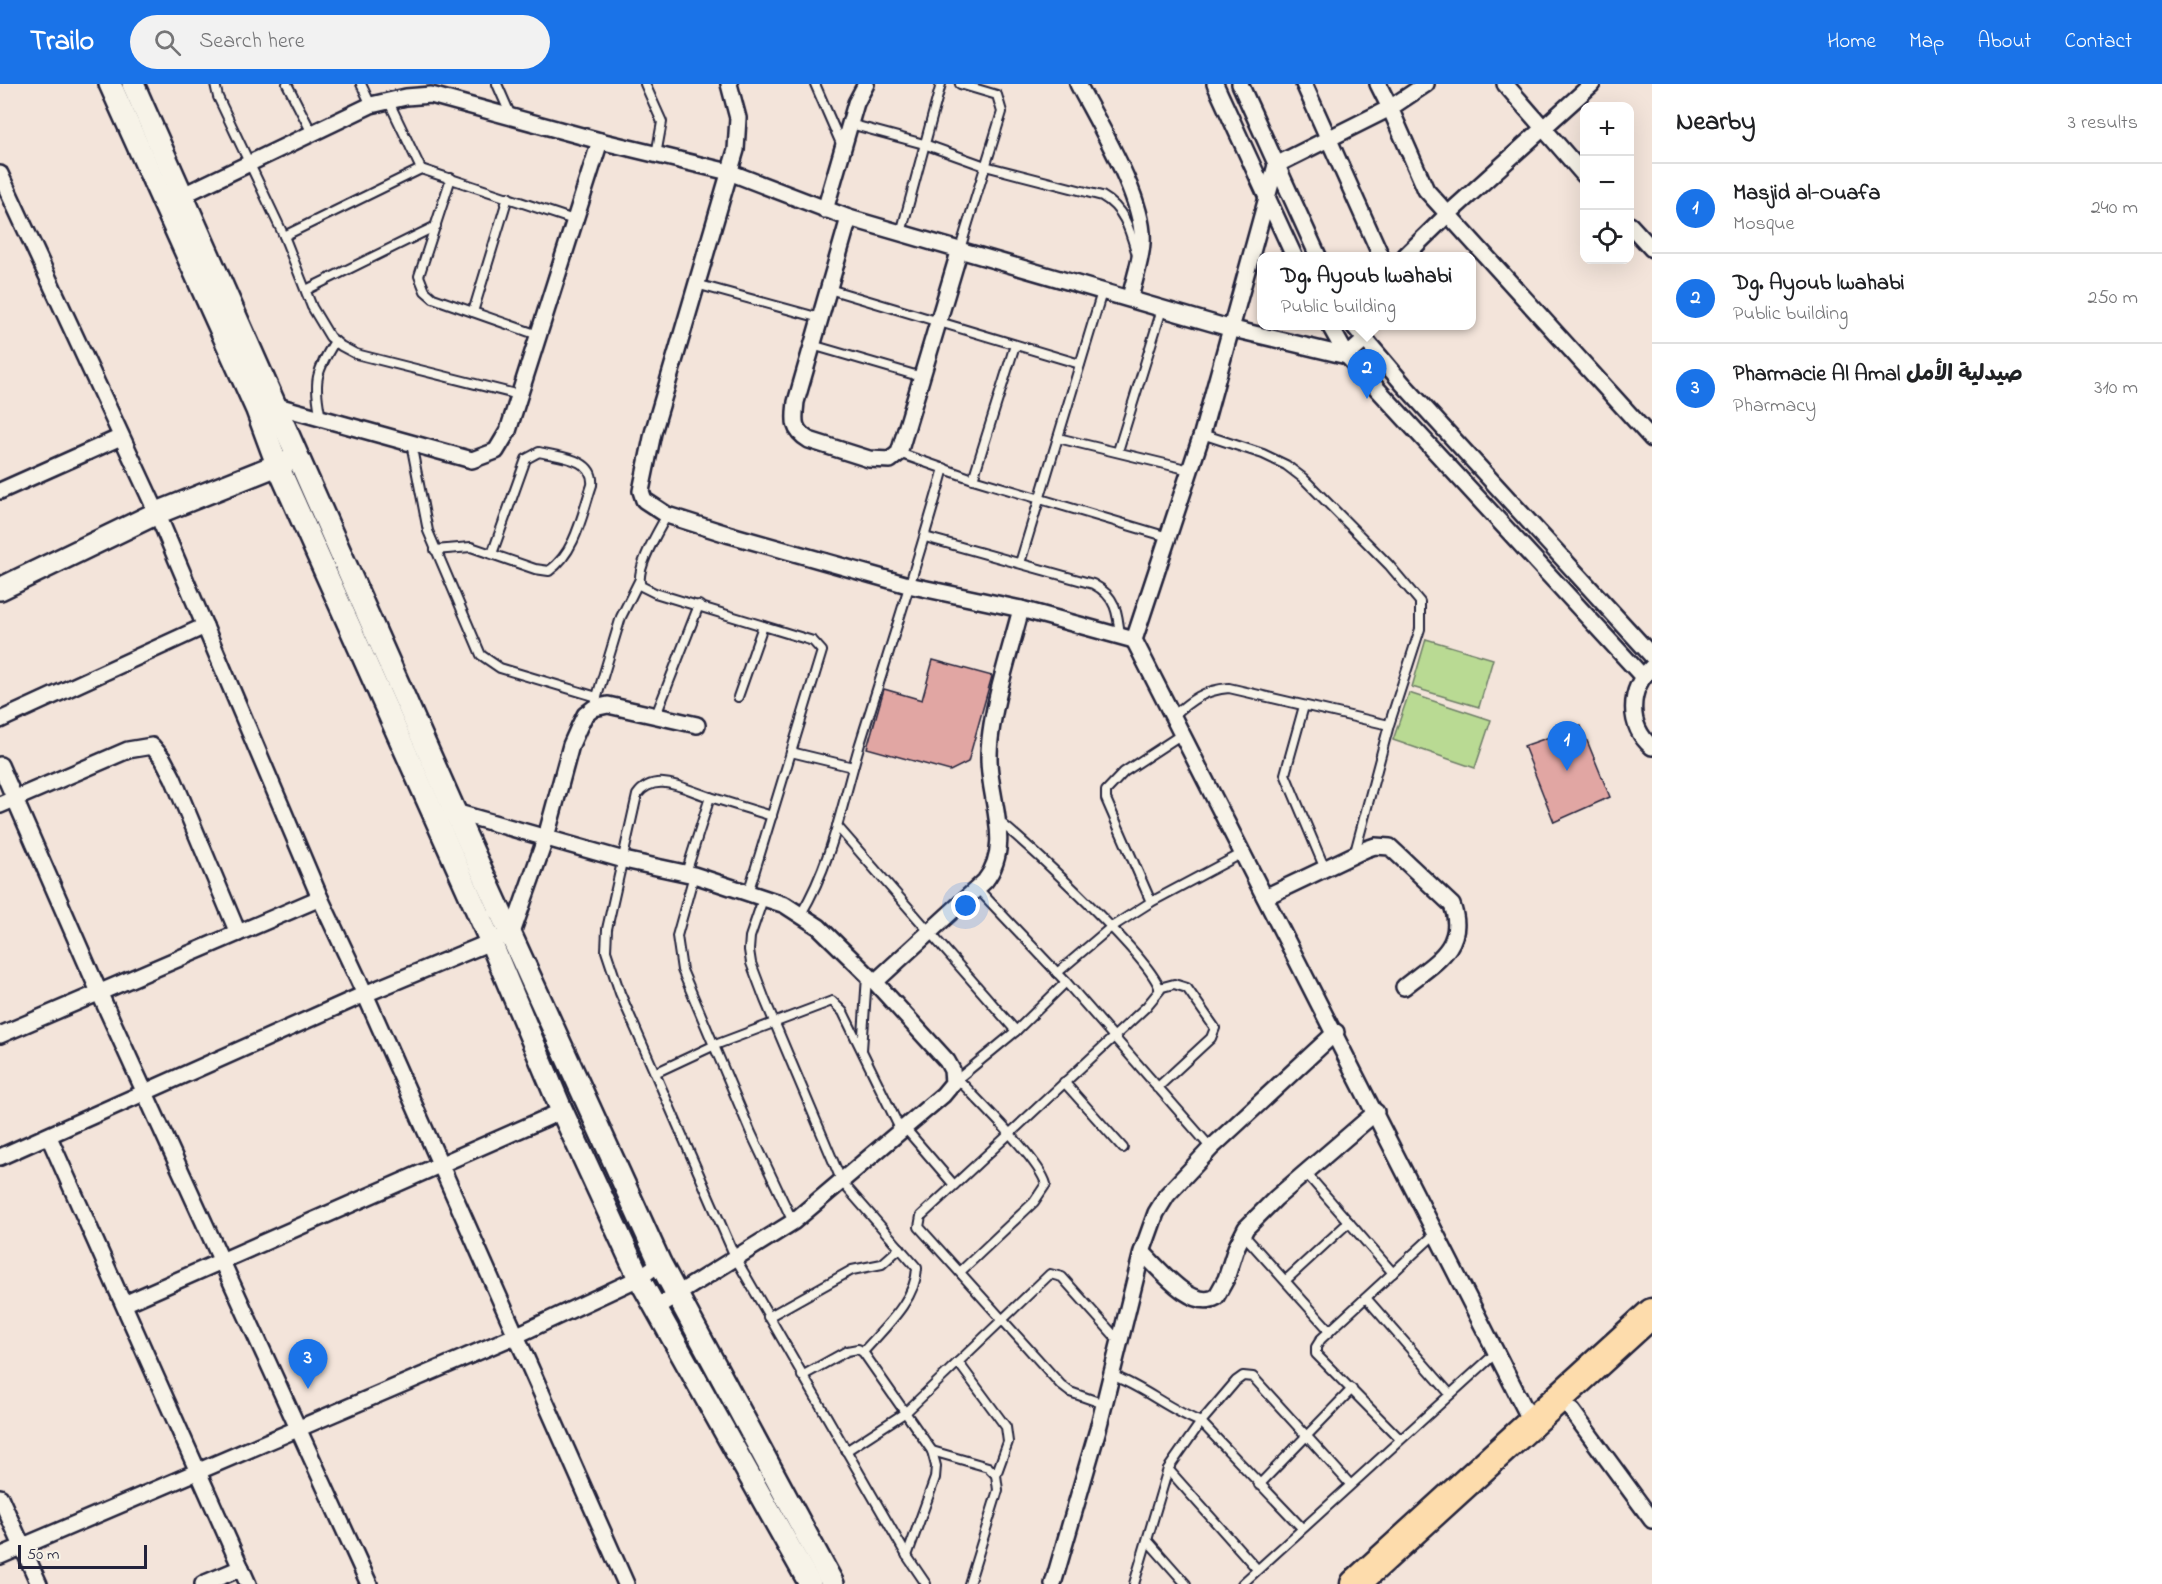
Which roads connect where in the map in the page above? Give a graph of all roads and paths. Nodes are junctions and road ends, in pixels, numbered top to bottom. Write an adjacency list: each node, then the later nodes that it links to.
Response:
1 (110, 84): 44 (main road)
2 (133, 84): 44 (main road)
3 (215, 84): 35 (lane)
4 (287, 84): 29 (lane)
5 (362, 84): 24 (lane)
6 (508, 84): 21 (lane)
7 (645, 84): 34 (lane)
8 (729, 84): 40 (street)
9 (815, 84): 33 (lane)
10 (866, 84): 27 (street)
11 (941, 84): 32 (lane)
12 (960, 84): 37 (lane)
13 (1078, 84): 60 (street)
14 (1215, 84): 45 (street)
15 (1240, 84): 36 (street)
16 (1305, 84): 30 (street)
17 (1378, 84): 25 (street)
18 (1426, 84): 25 (street)
19 (1505, 84): 28 (street)
20 (1592, 84): 28 (street)
21 (498, 86): 26 (lane)
22 (428, 89): 23 (street); 26 (street)
23 (388, 100): 24 (street); 38 (lane)
24 (371, 105): 29 (street)
25 (1389, 108): 30 (street); 47 (street)
26 (512, 116): 31 (street)
27 (850, 124): 32 (lane); 33 (street)
28 (1543, 129): 39 (street); 47 (street)
29 (312, 134): 35 (street)
30 (1328, 138): 36 (street); 58 (street)
31 (600, 141): 34 (street); 49 (street)
32 (924, 144): 37 (lane); 52 (lane)
33 (843, 147): 46 (street)
34 (656, 155): 40 (street)
35 (251, 165): 44 (street); 53 (lane)
36 (1276, 165): 45 (street); 57 (street)
37 (985, 166): 54 (lane); 60 (lane)
38 (421, 169): 42 (lane); 53 (lane)
39 (1580, 171)
40 (729, 172): 46 (street); 61 (street)
41 (0, 174): 85 (street)
42 (451, 178): 43 (lane); 50 (lane)
43 (508, 197): 49 (lane); 67 (lane)
44 (174, 199): 82 (main road)
45 (1266, 199): 56 (street); 70 (street)
46 (825, 210): 48 (street)
47 (1447, 215): 59 (street); 87 (street)
48 (849, 218): 52 (street); 62 (street)
49 (574, 220): 73 (street)
50 (436, 226): 63 (lane); 67 (lane)
51 (1634, 230): 55 (street)
52 (901, 233): 54 (street)
53 (284, 236): 63 (lane)
54 (960, 249): 64 (street); 69 (street)
55 (1652, 249)
56 (1292, 252)
57 (1316, 252)
58 (1379, 252)
59 (1409, 252)
60 (1138, 263): 65 (street)
61 (696, 284): 68 (lane); 99 (street)
62 (829, 289): 68 (street); 69 (lane)
63 (306, 290): 75 (lane)
64 (1102, 292): 65 (street); 79 (lane)
65 (1130, 298): 66 (street)
66 (1162, 309): 70 (street); 89 (lane)
67 (473, 312): 73 (lane)
68 (820, 318): 76 (street)
69 (938, 322): 77 (lane); 80 (street)
70 (1229, 328): 78 (street); 84 (street)
71 (1332, 330): 78 (street)
72 (1357, 330): 74 (street)
73 (538, 335): 81 (street)
74 (1365, 340): 78 (street); 113 (street)
75 (335, 341): 81 (lane); 83 (lane)
76 (812, 345): 80 (lane); 90 (street)
77 (1015, 345): 79 (lane); 95 (lane)
78 (1347, 356): 114 (street)
79 (1080, 364): 86 (lane)
80 (921, 377): 90 (street)
81 (519, 395): 88 (street)
82 (267, 408): 83 (street); 91 (main road); 92 (main road)
83 (321, 418): 88 (street)
84 (1202, 434): 94 (street); 122 (lane)
85 (121, 437): 96 (street); 98 (street)
86 (1058, 438): 89 (lane); 97 (lane)
87 (1652, 439)
88 (411, 443): 102 (lane)
89 (1118, 451): 94 (lane)
90 (899, 453): 93 (lane)
91 (299, 457): 92 (main road); 131 (main road)
92 (278, 464): 98 (main road); 133 (main road)
93 (944, 468): 95 (lane); 100 (lane)
94 (1190, 470): 101 (street)
95 (973, 479): 97 (lane)
96 (0, 491)
97 (1038, 496): 101 (lane); 104 (lane)
98 (157, 513): 107 (main road); 110 (street)
99 (667, 515): 105 (lane); 106 (street)
100 (925, 537): 104 (lane); 106 (lane)
101 (1168, 537): 112 (street)
102 (435, 550): 103 (lane); 116 (lane)
103 (492, 554): 103 (lane)
104 (1020, 563): 112 (lane)
105 (639, 581): 108 (lane); 116 (lane)
106 (908, 585): 109 (street); 127 (lane)
107 (0, 589)
108 (699, 605): 111 (lane); 118 (lane)
109 (1021, 609): 112 (street); 134 (street)
110 (205, 626): 120 (street); 145 (street)
111 (764, 626): 115 (lane); 125 (lane)
112 (1127, 639): 119 (street)
113 (1652, 656)
114 (1647, 672): 124 (street)
115 (738, 697)
116 (596, 702): 118 (street); 136 (street)
117 (1304, 706): 119 (lane); 122 (lane); 140 (lane)
118 (656, 715): 121 (street)
119 (1172, 716): 123 (street)
120 (0, 720)
121 (697, 724)
122 (1389, 726): 138 (lane)
123 (1182, 734): 137 (street); 146 (lane)
124 (1652, 747)
125 (791, 752): 127 (lane); 132 (lane)
126 (0, 765): 129 (street)
127 (853, 767): 135 (lane)
128 (710, 797): 132 (lane); 139 (lane); 141 (lane)
129 (15, 798): 130 (street); 150 (street); 158 (street)
130 (0, 805)
131 (455, 812): 133 (street); 136 (street); 151 (main road)
132 (772, 816): 143 (lane)
133 (433, 818): 152 (main road)
134 (998, 820): 142 (street); 148 (lane)
135 (837, 826): 147 (lane); 149 (lane)
136 (546, 837): 139 (street); 151 (street)
137 (1243, 853): 144 (street); 146 (lane)
138 (1354, 855): 140 (street); 156 (street)
139 (624, 860): 141 (street); 167 (lane)
140 (1325, 869): 144 (street)
141 (690, 874): 143 (street); 165 (lane)
142 (977, 888): 149 (street); 153 (lane)
143 (755, 896): 147 (street); 160 (lane)
144 (1265, 897): 162 (street)
145 (320, 898): 150 (street); 159 (street)
146 (1150, 902): 148 (lane)
147 (801, 914): 154 (street)
148 (1110, 928): 153 (lane); 157 (lane)
149 (927, 932): 154 (street); 161 (lane)
150 (238, 933): 158 (street)
151 (512, 933): 152 (street); 192 (main road)
152 (490, 940): 159 (street); 172 (main road)
153 (1057, 973): 155 (lane)
154 (871, 978): 166 (lane); 168 (street)
155 (1066, 982): 161 (lane); 164 (lane)
156 (1404, 987)
157 (1159, 988): 164 (lane); 170 (lane)
158 (99, 992): 163 (street); 171 (street)
159 (365, 994): 171 (street); 180 (street)
160 (776, 1024): 165 (lane); 166 (lane); 182 (lane)
161 (1016, 1031): 168 (lane)
162 (1335, 1032): 173 (street); 178 (street)
163 (0, 1035)
164 (1112, 1038): 169 (lane); 170 (lane)
165 (715, 1045): 167 (lane); 184 (lane)
166 (862, 1052): 174 (lane)
167 (656, 1073): 190 (lane)
168 (956, 1081): 174 (street); 175 (lane)
169 (1064, 1082): 175 (lane); 177 (lane)
170 (1157, 1088): 178 (lane)
171 (145, 1092): 176 (street); 191 (street)
172 (562, 1111): 180 (street); 195 (main road)
173 (1376, 1112): 181 (street); 186 (street)
174 (903, 1130): 182 (street); 183 (lane)
175 (1009, 1133): 183 (lane); 193 (lane)
176 (49, 1137): 179 (street); 199 (street)
177 (1123, 1148)
178 (1211, 1148): 189 (street)
179 (0, 1157)
180 (439, 1165): 191 (street); 205 (street)
181 (1306, 1173): 185 (lane); 187 (street)
182 (842, 1182): 184 (street); 188 (lane)
183 (954, 1185): 193 (lane)
184 (793, 1222): 190 (street)
185 (1349, 1222): 194 (lane); 196 (lane)
186 (1437, 1232): 194 (lane); 209 (street)
187 (1243, 1234): 189 (street); 196 (lane)
188 (900, 1248): 202 (lane); 208 (lane)
189 (1142, 1252): 207 (street)
190 (736, 1259): 197 (street); 202 (lane)
191 (222, 1260): 199 (street); 220 (street)
192 (660, 1263): 195 (street); 197 (main road)
193 (960, 1272): 203 (lane)
194 (1393, 1273): 198 (lane)
195 (639, 1278): 200 (main road); 205 (street)
196 (1286, 1280): 204 (lane)
197 (675, 1296): 200 (street); 245 (main road)
198 (1366, 1298): 204 (lane); 214 (lane)
199 (124, 1304): 226 (street)
200 (655, 1308): 244 (main road)
201 (1652, 1313): 219 (highway)
202 (768, 1317): 212 (lane)
203 (1001, 1318): 207 (lane); 210 (lane); 215 (lane)
204 (1330, 1331): 213 (lane)
205 (515, 1336): 220 (street); 243 (street)
206 (1652, 1339): 216 (highway)
207 (1119, 1341): 211 (street)
208 (863, 1352): 212 (lane); 217 (lane)
209 (1497, 1352): 214 (lane); 219 (street)
210 (957, 1362): 217 (lane); 227 (lane)
211 (1110, 1374): 215 (street); 218 (lane)
212 (802, 1376): 223 (lane)
213 (1352, 1389): 221 (lane); 222 (lane)
214 (1450, 1394): 222 (lane)
215 (1104, 1404): 248 (street)
216 (1572, 1411): 231 (street); 253 (highway)
217 (906, 1412): 223 (lane); 224 (lane)
218 (1201, 1422): 221 (lane); 225 (lane); 229 (lane)
219 (1532, 1423): 252 (highway)
220 (298, 1428): 226 (street); 242 (street)
221 (1306, 1436): 228 (lane); 229 (lane)
222 (1400, 1439): 228 (lane)
223 (846, 1451): 236 (lane)
224 (932, 1451): 227 (lane); 236 (lane)
225 (1168, 1469): 233 (lane); 238 (lane)
226 (198, 1472): 234 (street); 237 (street)
227 (996, 1475): 247 (lane)
228 (1350, 1484): 232 (lane)
229 (1259, 1485): 232 (lane)
230 (0, 1497): 234 (street)
231 (1651, 1517)
232 (1302, 1528): 238 (lane)
233 (1148, 1541): 249 (lane); 250 (lane)
234 (22, 1547): 235 (street); 239 (street)
235 (0, 1556)
236 (907, 1556): 246 (lane)
237 (241, 1568): 240 (street); 241 (street)
238 (1257, 1569): 251 (lane)
239 (39, 1584)
240 (203, 1584)
241 (248, 1584)
242 (369, 1584)
243 (626, 1584)
244 (810, 1584)
245 (834, 1584)
246 (926, 1584)
247 (969, 1584)
248 (1053, 1584)
249 (1134, 1584)
250 (1186, 1584)
251 (1242, 1584)
252 (1355, 1584)
253 (1382, 1584)

